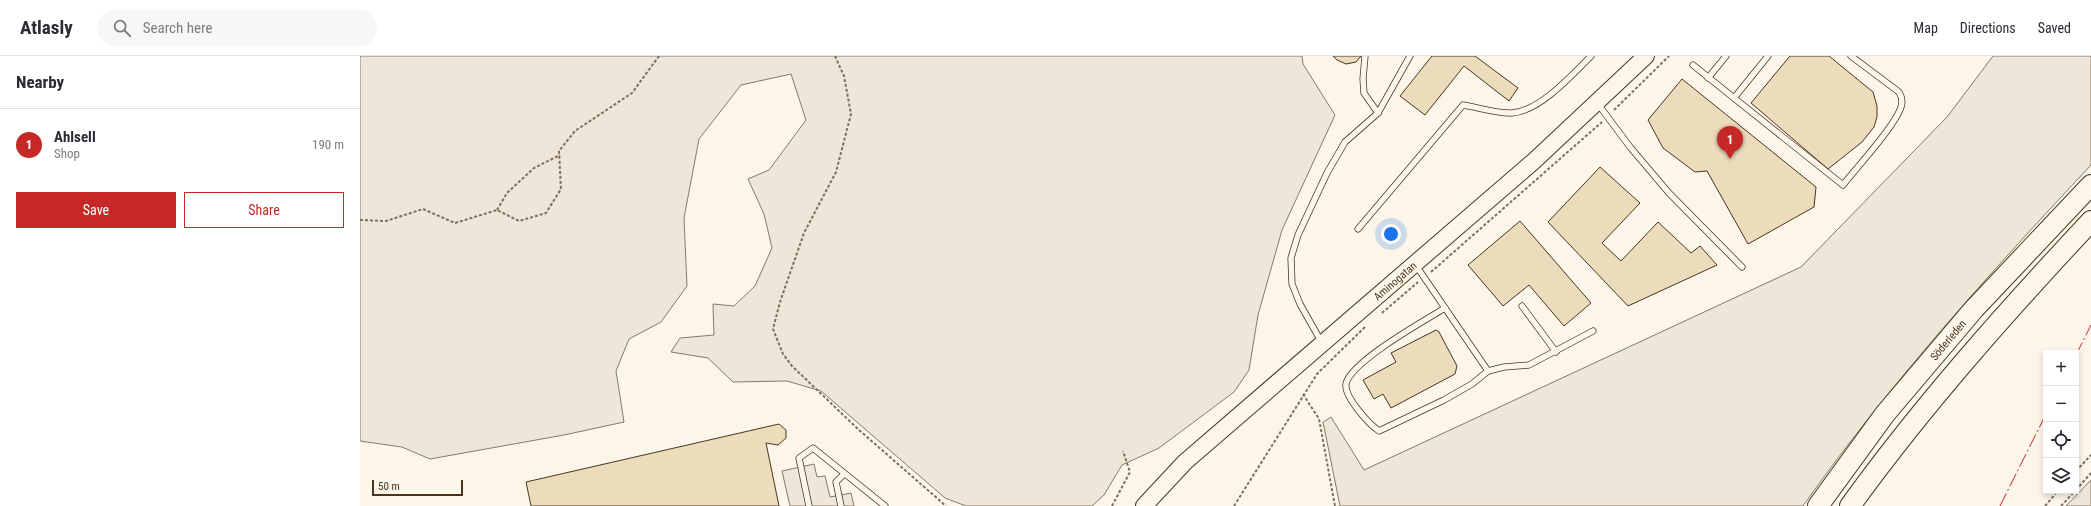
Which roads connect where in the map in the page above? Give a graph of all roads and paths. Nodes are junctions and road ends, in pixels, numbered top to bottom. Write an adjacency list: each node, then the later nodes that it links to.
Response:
1 (659, 56): 17 (path)
2 (835, 56): 46 (path)
3 (1365, 56): 15 (lane)
4 (1410, 56): 15 (lane)
5 (1591, 56): 22 (lane)
6 (1646, 56): 14 (street, Aminogatan)
7 (1669, 56): 16 (path)
8 (1726, 56): 12 (lane)
9 (1768, 56): 13 (lane)
10 (1851, 56): 13 (lane)
11 (1693, 65): 12 (lane)
12 (1708, 78): 13 (lane)
13 (1734, 98)
14 (1598, 103): 16 (lane); 23 (street, Aminogatan)
15 (1378, 113): 31 (lane)
16 (1608, 116): 24 (lane); 25 (path)
17 (560, 155): 19 (path); 19 (path)
18 (2091, 185): 51 (highway, Söderleden)
19 (497, 210): 20 (path)
20 (360, 220)
21 (2091, 221): 52 (highway)
22 (1358, 229)
23 (1414, 263): 25 (lane); 31 (street, Aminogatan)
24 (1742, 266)
25 (1425, 277): 27 (lane); 28 (path)
26 (1522, 306): 32 (lane)
27 (1445, 308): 33 (lane); 33 (lane)
28 (1377, 317)
29 (1366, 326): 34 (path)
30 (1593, 331): 32 (lane)
31 (1322, 343): 48 (street, Aminogatan)
32 (1556, 352): 33 (lane)
33 (1488, 371)
34 (1303, 394): 49 (path); 50 (path)
35 (1123, 452): 47 (path)
36 (2091, 455): 37 (path)
37 (2079, 468)
38 (2091, 473): 40 (path)
39 (844, 474): 43 (lane); 44 (lane); 45 (lane)
40 (2079, 486)
41 (2055, 494): 53 (path)
42 (2072, 494): 54 (path)
43 (809, 506)
44 (841, 506)
45 (883, 506)
46 (946, 506)
47 (1112, 506)
48 (1144, 506)
49 (1234, 506)
50 (1335, 506)
51 (1818, 506)
52 (1850, 506)
53 (2045, 506)
54 (2061, 506)

